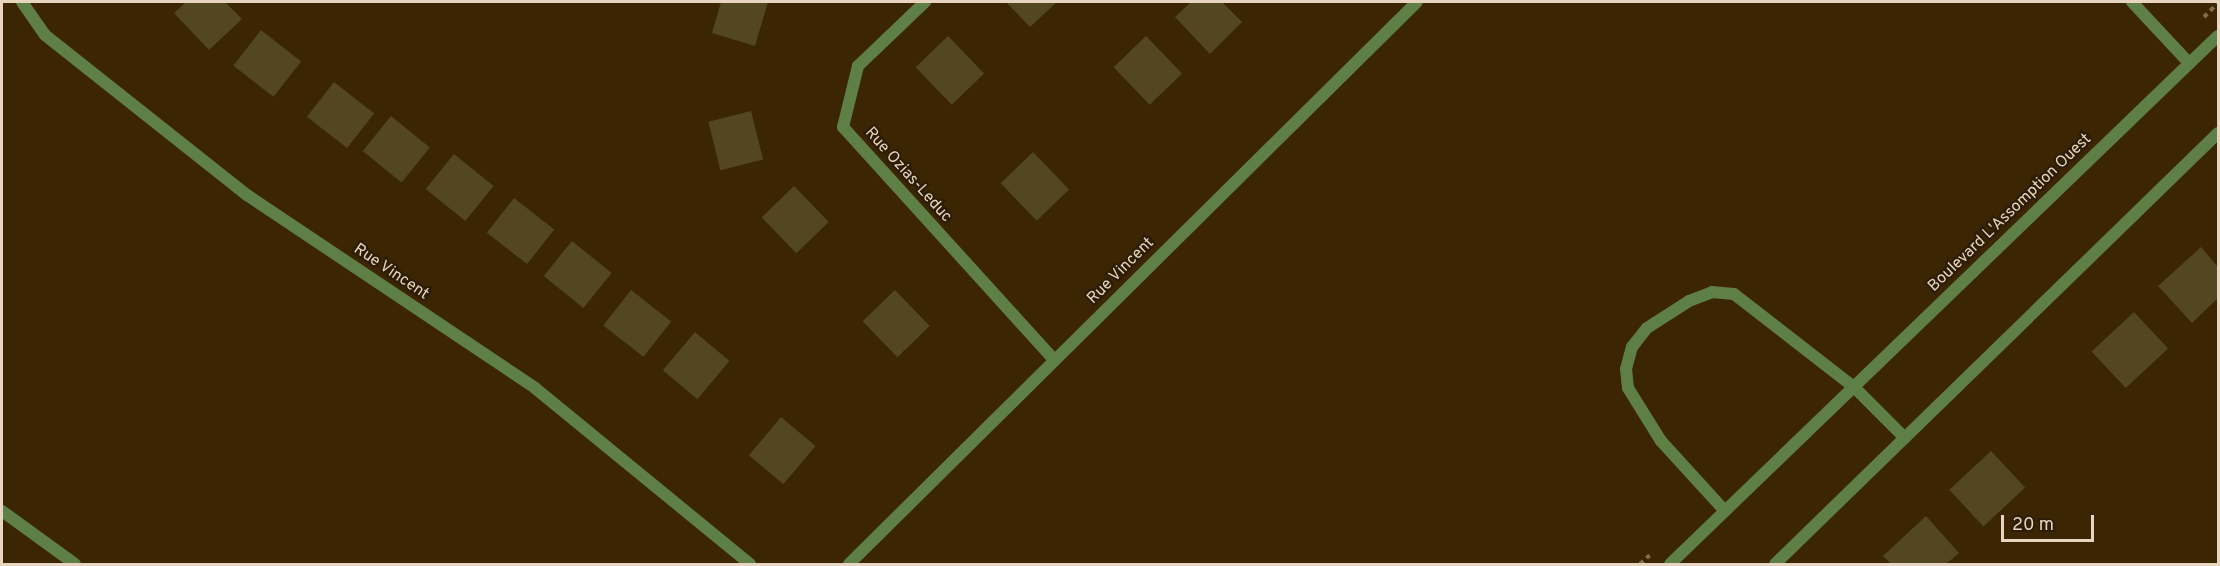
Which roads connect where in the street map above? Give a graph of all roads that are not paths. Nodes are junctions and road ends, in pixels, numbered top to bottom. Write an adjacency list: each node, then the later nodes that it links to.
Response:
1 (22, 2): 14 (street, Rue Vincent)
2 (925, 2): 8 (street, Rue Ozias-Leduc)
3 (1416, 2): 8 (street, Rue Vincent)
4 (2132, 2): 6 (street)
5 (2218, 36): 6 (street, Boulevard L'Assomption Ouest)
6 (2189, 63): 9 (street, Boulevard L'Assomption Ouest)
7 (2218, 133): 10 (street)
8 (1054, 360): 15 (street, Rue Vincent)
9 (1854, 387): 10 (street); 12 (street, Boulevard L'Assomption Ouest); 12 (street)
10 (1905, 438): 17 (street)
11 (2, 511): 13 (street)
12 (1725, 512): 16 (street, Boulevard L'Assomption Ouest)
13 (75, 564)
14 (750, 564)
15 (849, 564)
16 (1670, 564)
17 (1774, 564)

